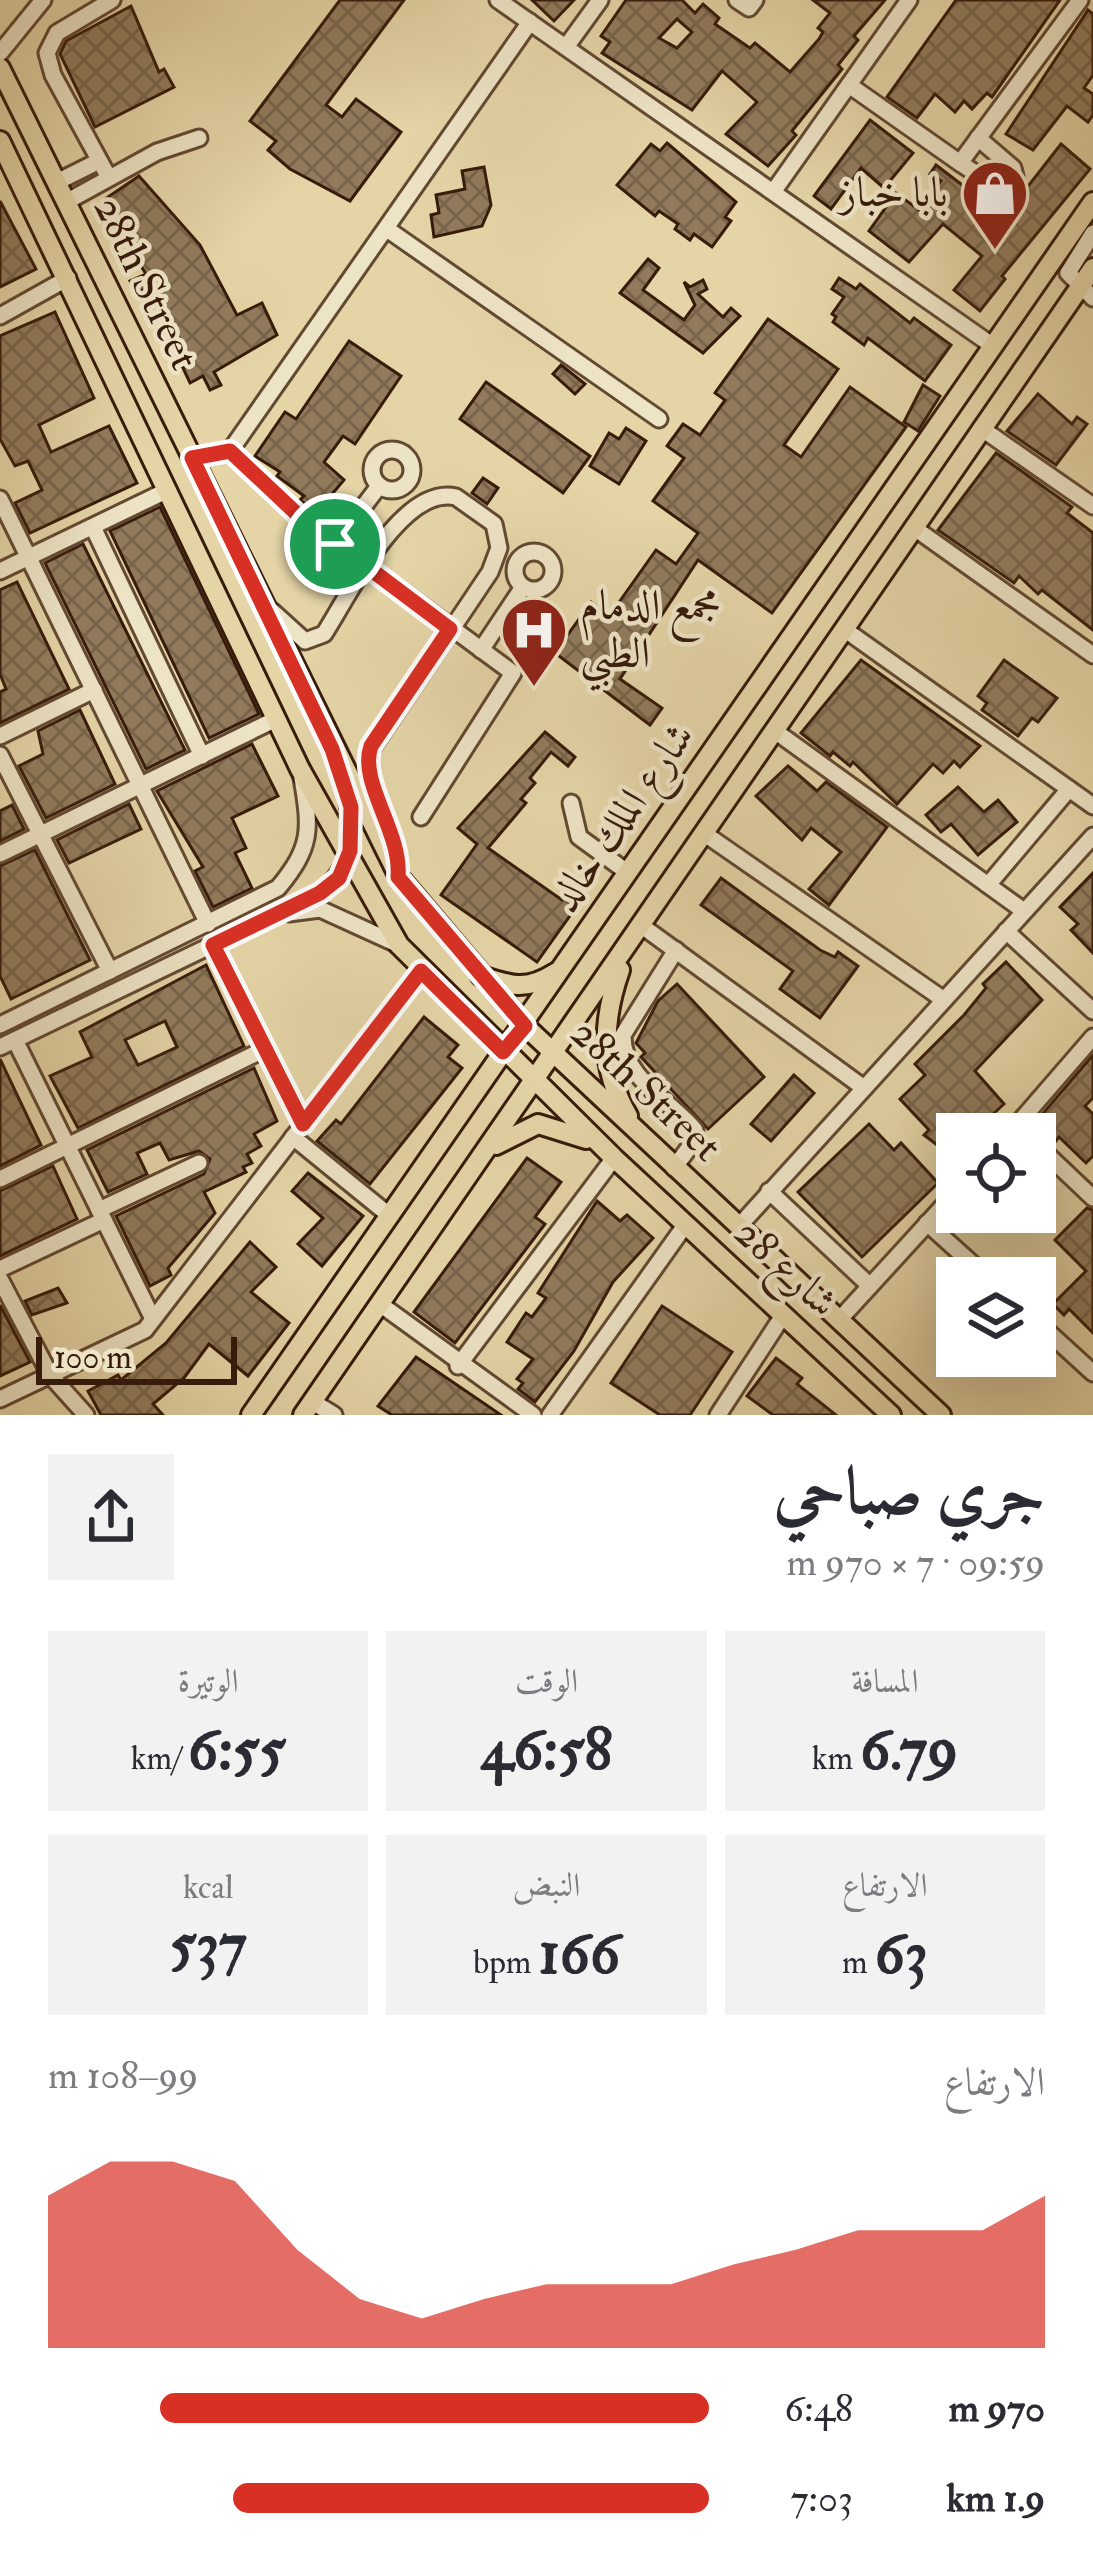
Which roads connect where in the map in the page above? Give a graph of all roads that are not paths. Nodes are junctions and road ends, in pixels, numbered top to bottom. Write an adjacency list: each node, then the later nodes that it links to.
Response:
1 (43, 0): 11 (street)
2 (112, 0): 17 (street)
3 (499, 0): 9 (street)
4 (600, 0): 10 (street)
5 (737, 0): 6 (street)
6 (755, 0)
7 (909, 0): 13 (street)
8 (1080, 0): 15 (street)
9 (530, 22): 10 (street); 24 (street)
10 (566, 47): 21 (street)
11 (0, 53)
12 (0, 68): 20 (main road, 28th Street)
13 (850, 85): 18 (street); 21 (street)
14 (199, 138): 19 (street)
15 (978, 138): 18 (street); 18 (street)
16 (0, 141): 27 (main road, شارع 28)
17 (99, 161): 19 (street); 20 (street)
18 (960, 163)
19 (109, 178): 22 (street)
20 (57, 182): 22 (main road, 28th Street)
21 (773, 192): 30 (street)
22 (67, 202): 34 (main road, 28th Street)
23 (1093, 202): 30 (main road, شارع الملك خالد)
24 (387, 230): 31 (street); 33 (street)
25 (1093, 233): 28 (street)
26 (1093, 268): 28 (main road, شارع الملك خالد)
27 (68, 278): 29 (street); 36 (main road, شارع 28)
28 (1087, 292): 32 (main road, شارع الملك خالد)
29 (0, 316)
30 (993, 346): 69 (main road, شارع الملك خالد)
31 (659, 419)
32 (981, 428): 38 (street); 40 (main road, شارع الملك خالد)
33 (230, 451): 34 (street); 41 (street)
34 (192, 458): 46 (main road, 28th Street)
35 (379, 486): 41 (street)
36 (168, 490): 39 (street); 52 (main road, شارع 28)
37 (0, 499): 42 (street)
38 (1093, 506)
39 (93, 527): 42 (street); 57 (street)
40 (914, 527): 48 (main road, شارع الملك خالد); 50 (street)
41 (335, 544): 43 (street)
42 (28, 557): 44 (street); 51 (street)
43 (366, 568): 46 (street); 47 (street); 47 (street)
44 (0, 572)
45 (524, 587): 49 (street)
46 (258, 596): 55 (main road, 28th Street)
47 (450, 629): 49 (street); 70 (street)
48 (844, 629): 53 (main road, شارع الملك خالد); 60 (street)
49 (481, 650): 63 (street)
50 (1093, 655)
51 (94, 690): 54 (street); 59 (street)
52 (276, 719): 57 (street); 58 (main road, شارع 28)
53 (775, 731): 64 (main road, شارع الملك خالد); 71 (street)
54 (0, 736)
55 (332, 749): 67 (street); 70 (main road, 28th Street)
56 (0, 755): 65 (street)
57 (202, 756): 59 (street)
58 (300, 769): 67 (main road, شارع 28); 74 (street)
59 (140, 785): 65 (street); 74 (street)
60 (1069, 789): 62 (street); 71 (street)
61 (571, 802): 69 (street)
62 (1093, 806)
63 (421, 817)
64 (705, 835): 75 (main road, شارع الملك خالد); 85 (street)
65 (38, 836): 68 (street); 82 (street)
66 (1093, 836): 72 (street)
67 (350, 851): 73 (street); 78 (main road, شارع 28)
68 (0, 854)
69 (627, 872): 81 (main road, شارع الملك خالد)
70 (398, 877): 84 (main road, 28th Street)
71 (988, 885): 72 (street)
72 (1024, 911): 76 (street)
73 (274, 915): 77 (street); 78 (street)
74 (208, 924): 82 (street)
75 (642, 926): 79 (main road, شارع الملك خالد); 80 (street)
76 (1006, 932): 85 (street); 86 (street)
77 (213, 945): 91 (street); 92 (street)
78 (399, 945): 83 (main road, شارع 28)
79 (629, 946): 94 (main road, شارع الملك خالد); 100 (main road)
80 (676, 950): 97 (street); 106 (street)
81 (560, 970): 84 (main road); 89 (main road, شارع الملك خالد)
82 (110, 971): 88 (street)
83 (421, 971): 87 (main road, شارع 28); 99 (street)
84 (476, 974): 89 (main road, 28th Street)
85 (944, 1000): 97 (street)
86 (1093, 1011)
87 (471, 1020): 93 (main road, شارع 28); 96 (main road)
88 (1, 1021)
89 (525, 1026): 93 (main road, شارع الملك خالد); 94 (main road, 28th Street)
90 (1093, 1037): 98 (street)
91 (8, 1044): 101 (street)
92 (265, 1048): 99 (street); 101 (street)
93 (503, 1052): 95 (main road, شارع 28); 96 (main road, شارع الملك خالد)
94 (555, 1055): 95 (main road, شارع الملك خالد); 100 (main road, 28th Street)
95 (534, 1081): 102 (main road, شارع 28); 103 (main road, شارع الملك خالد)
96 (479, 1088): 112 (main road, شارع الملك خالد)
97 (863, 1088): 108 (street)
98 (1032, 1113)
99 (298, 1130): 112 (street); 122 (street)
100 (640, 1136): 106 (main road, 28th Street)
101 (68, 1147): 107 (street); 111 (street)
102 (610, 1153): 103 (main road); 114 (main road, شارع 28); 125 (street)
103 (482, 1155): 120 (main road, شارع الملك خالد)
104 (199, 1162): 111 (street)
105 (1056, 1163): 109 (street)
106 (674, 1168): 115 (main road, 28th Street)
107 (0, 1179)
108 (770, 1191): 115 (street); 119 (street)
109 (1093, 1198)
110 (936, 1213): 113 (street)
111 (102, 1215): 117 (street); 122 (street)
112 (390, 1216): 132 (main road, شارع الملك خالد)
113 (927, 1223): 116 (street); 119 (street)
114 (686, 1224): 121 (main road, شارع 28); 135 (street)
115 (741, 1224): 123 (main road, 28th Street)
116 (965, 1257)
117 (0, 1269)
118 (0, 1279): 127 (street)
119 (870, 1286): 123 (street)
120 (380, 1304): 125 (street); 129 (main road, شارع الملك خالد)
121 (784, 1315): 130 (main road, شارع 28); 136 (street)
122 (153, 1319): 127 (street)
123 (838, 1320): 137 (main road, 28th Street)
124 (1056, 1339): 126 (street)
125 (458, 1366): 134 (street)
126 (1093, 1372)
127 (50, 1375): 128 (street); 131 (street)
128 (0, 1399)
129 (308, 1408): 133 (street)
130 (877, 1410)
131 (86, 1415)
132 (251, 1415)
133 (334, 1415)
134 (532, 1415)
135 (550, 1415)
136 (718, 1415)
137 (941, 1415)

